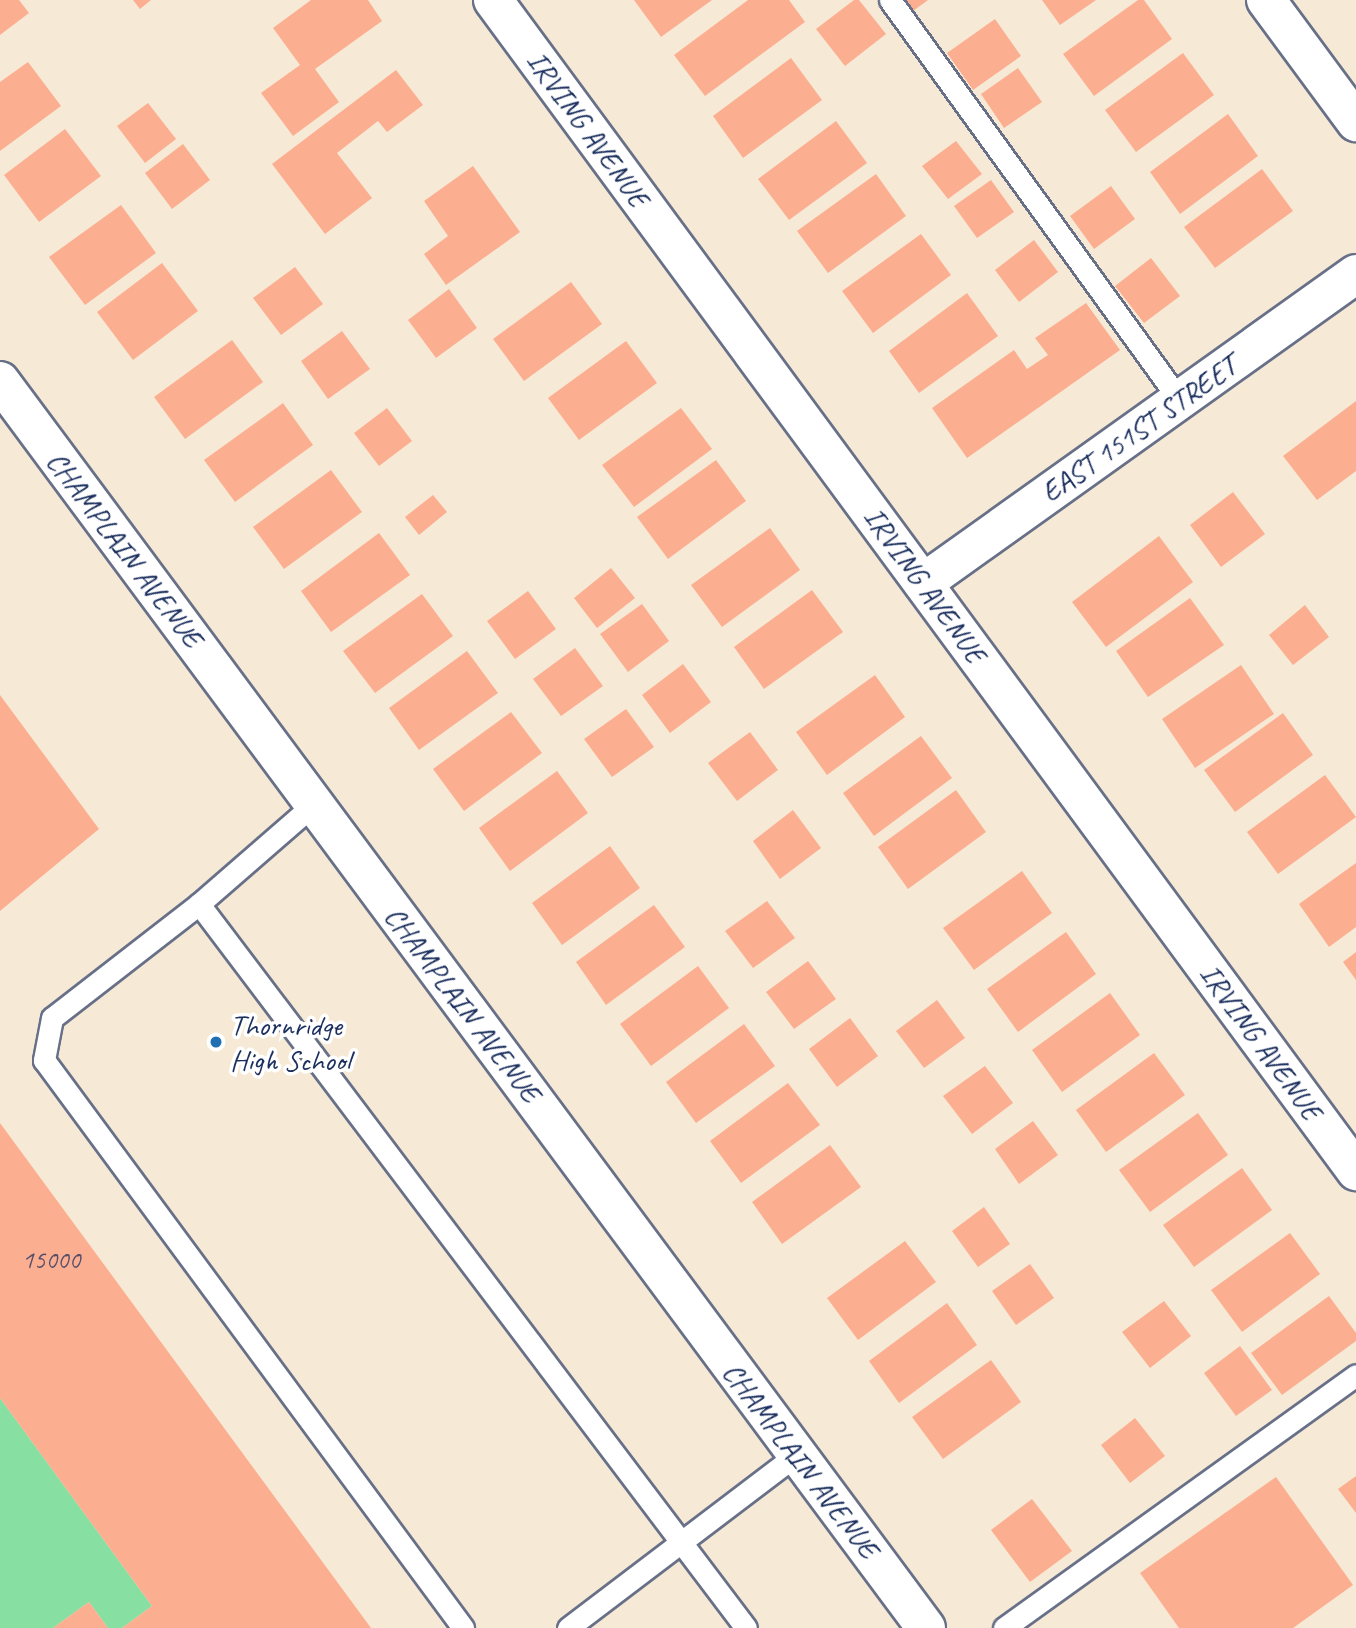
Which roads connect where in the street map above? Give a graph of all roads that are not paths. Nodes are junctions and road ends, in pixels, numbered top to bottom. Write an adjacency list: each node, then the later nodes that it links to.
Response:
1 (493, 0): 8 (street, IRVING AVENUE)
2 (890, 0): 7 (lane)
3 (1266, 0): 4 (street)
4 (1356, 122)
5 (1356, 274): 7 (street, EAST 151ST STREET)
6 (0, 381): 9 (street, CHAMPLAIN AVENUE)
7 (1180, 400): 8 (street, EAST 151ST STREET)
8 (923, 583): 11 (street, IRVING AVENUE)
9 (314, 804): 10 (lane); 13 (street, CHAMPLAIN AVENUE)
10 (199, 904): 14 (lane); 15 (lane)
11 (1356, 1171)
12 (1356, 1375): 19 (lane)
13 (797, 1454): 14 (lane); 18 (street, CHAMPLAIN AVENUE)
14 (681, 1539): 16 (lane); 17 (lane)
15 (463, 1628)
16 (568, 1628)
17 (746, 1628)
18 (926, 1628)
19 (1004, 1628)

